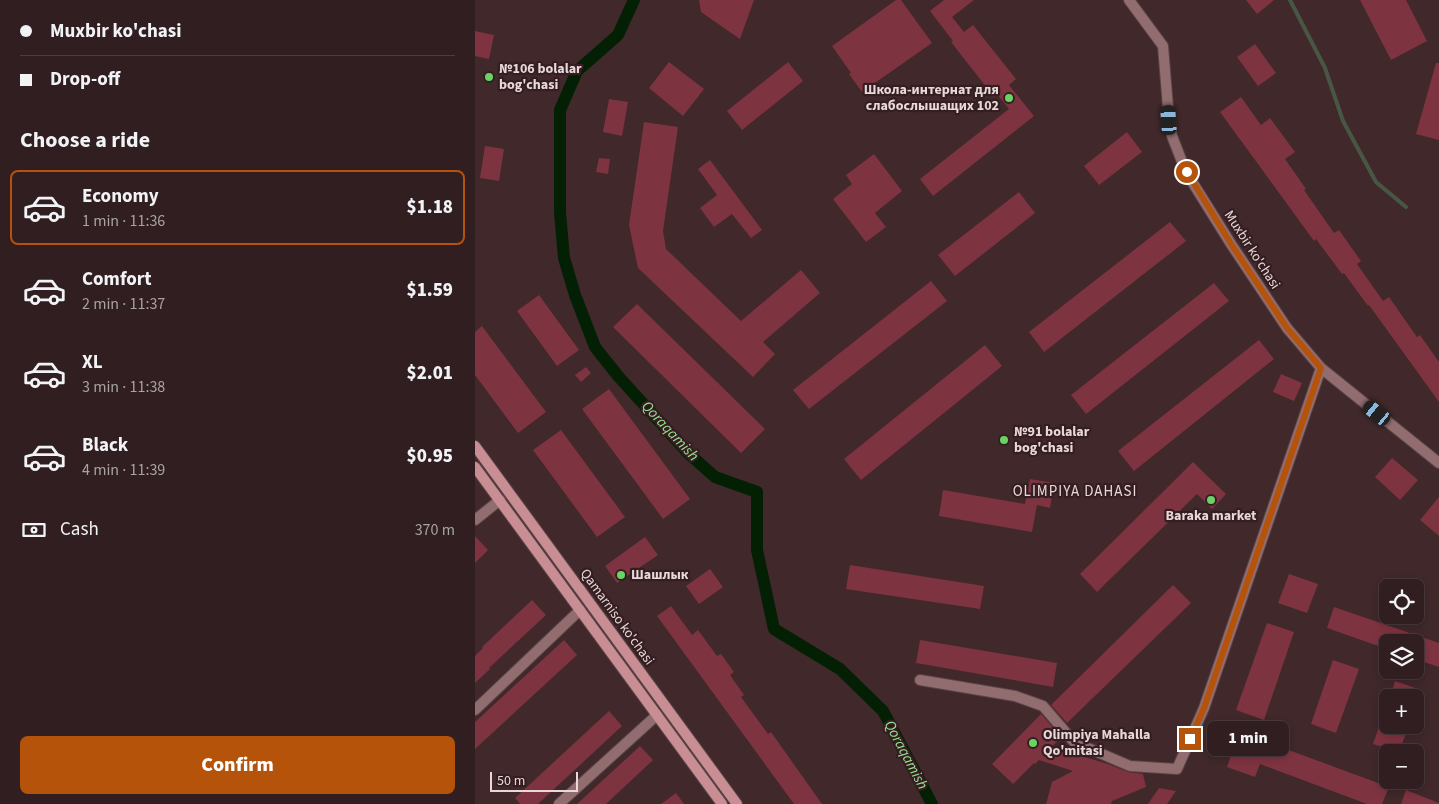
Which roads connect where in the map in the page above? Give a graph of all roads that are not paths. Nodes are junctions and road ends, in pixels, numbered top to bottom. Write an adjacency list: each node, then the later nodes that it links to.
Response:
1 (1129, 0): 2 (street, Muxbir ko'chasi)
2 (1321, 368): 4 (street, Muxbir ko'chasi); 9 (street)
3 (475, 446): 14 (main road, Qamarniso ko'chasi)
4 (1439, 463)
5 (475, 467): 6 (main road, Qamarniso ko'chasi)
6 (499, 500): 7 (street); 8 (main road, Qamarniso ko'chasi)
7 (475, 520)
8 (580, 610): 10 (street); 11 (main road, Qamarniso ko'chasi)
9 (920, 680)
10 (475, 710)
11 (657, 715): 12 (street); 13 (main road, Qamarniso ko'chasi)
12 (559, 804)
13 (722, 804)
14 (737, 804)

